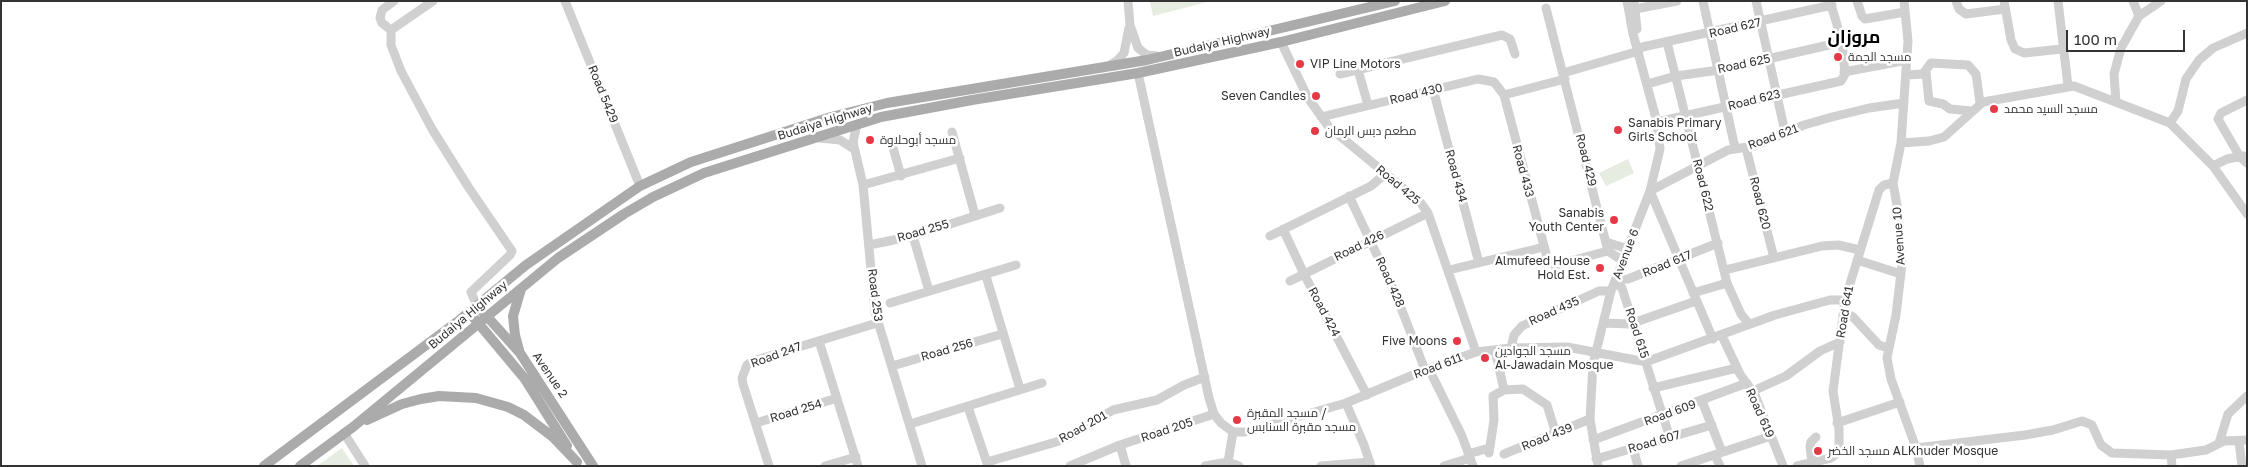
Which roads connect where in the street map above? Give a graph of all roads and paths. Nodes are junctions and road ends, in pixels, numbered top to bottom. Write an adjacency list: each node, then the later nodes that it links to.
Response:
1 (394, 1): 26 (street)
2 (433, 1): 18 (street)
3 (565, 1): 81 (street, Road 5429)
4 (1128, 1): 25 (street)
5 (1395, 1): 35 (main road, Budaiya Highway)
6 (1445, 1): 29 (main road, Budaiya Highway)
7 (1627, 1): 32 (street, Avenue 6)
8 (1677, 1): 19 (street)
9 (1703, 1): 27 (street)
10 (1756, 1): 24 (street)
11 (1857, 1): 22 (street)
12 (1904, 1): 22 (street, Avenue 10)
13 (1956, 1): 20 (street)
14 (2058, 1): 33 (street)
15 (2132, 1): 23 (street)
16 (2160, 1): 23 (street)
17 (1831, 3): 24 (street, Road 627); 31 (street)
18 (425, 4): 26 (street)
19 (1637, 5): 32 (street, Avenue 6)
20 (2005, 5): 33 (street)
21 (1546, 8): 46 (street, Road 429)
22 (1905, 12): 37 (street, Avenue 10)
23 (2139, 16): 54 (street)
24 (1759, 22): 27 (street, Road 627); 36 (street)
25 (1130, 25): 35 (street); 38 (street)
26 (391, 30): 117 (street)
27 (1711, 33): 30 (street, Road 627); 40 (street)
28 (2247, 33): 63 (street)
29 (1281, 42): 43 (main road, Budaiya Highway); 61 (street, Road 425)
30 (1667, 42): 32 (street, Road 627); 47 (street, Road 622)
31 (1842, 42): 36 (street, Road 625); 41 (street)
32 (1638, 48): 46 (street, Road 627); 48 (street, Avenue 6)
33 (2062, 49): 49 (street)
34 (1515, 54): 39 (street)
35 (1167, 55): 38 (main road, Budaiya Highway)
36 (1768, 59): 40 (street, Road 625); 51 (street)
37 (1907, 60): 41 (street); 45 (street, Avenue 10)
38 (1106, 67): 81 (main road, Budaiya Highway)
39 (1358, 70): 44 (street); 57 (street)
40 (1719, 70): 47 (street, Road 625); 58 (street)
41 (1844, 72): 51 (street, Road 623)
42 (1926, 72): 45 (street); 56 (street); 59 (street)
43 (1138, 73): 64 (main road, Budaiya Highway); 138 (street)
44 (1340, 74)
45 (1906, 75): 55 (street, Avenue 10)
46 (1564, 76): 52 (street); 94 (street, Road 429)
47 (1676, 76): 48 (street, Road 625); 60 (street, Road 622)
48 (1647, 84): 62 (street, Avenue 6)
49 (2068, 86): 54 (street); 56 (street)
50 (1433, 89): 52 (street, Road 430); 57 (street, Road 430); 102 (street, Road 434)
51 (1776, 94): 58 (street, Road 623); 66 (street)
52 (1504, 95): 95 (street, Road 433)
53 (2247, 100): 74 (street)
54 (2116, 102): 63 (street)
55 (1904, 103): 66 (street, Road 621); 68 (street, Avenue 10)
56 (1980, 103): 59 (street)
57 (1368, 105): 61 (street, Road 430)
58 (1727, 107): 60 (street, Road 623); 70 (street)
59 (1972, 111): 68 (street)
60 (1685, 116): 62 (street, Road 623); 75 (street, Road 622)
61 (1321, 117): 77 (street, Road 425)
62 (1657, 122): 82 (street, Avenue 6)
63 (2170, 123): 76 (street)
64 (857, 124): 67 (main road, Budaiya Highway); 72 (street, Road 253)
65 (952, 132): 73 (street)
66 (1785, 132): 71 (street, Road 621)
67 (815, 138): 72 (street); 112 (main road, Budaiya Highway)
68 (1901, 143): 79 (street, Avenue 10)
69 (892, 144): 78 (street)
70 (1735, 148): 71 (street, Road 621); 75 (street, Road 621)
71 (1746, 148): 98 (street, Road 620)
72 (854, 149): 80 (street, Road 253)
73 (960, 158): 78 (street); 87 (street)
74 (2245, 158): 76 (street)
75 (1698, 164): 82 (street, Road 621); 92 (street, Road 622)
76 (2213, 166): 86 (street)
77 (1385, 174): 83 (street); 85 (street, Road 425)
78 (901, 176): 80 (street)
79 (1893, 183): 97 (street, Road 641); 107 (street, Avenue 10)
80 (863, 184): 93 (street, Road 253)
81 (640, 186): 117 (main road, Budaiya Highway)
82 (1650, 191): 96 (street, Avenue 6); 99 (street, Road 619)
83 (1349, 196): 88 (street); 91 (street, Road 428)
84 (1000, 208): 87 (street, Road 255)
85 (1428, 213): 91 (street, Road 426); 104 (street, Road 425)
86 (2247, 214)
87 (975, 215): 89 (street, Road 255)
88 (1283, 229): 90 (street); 106 (street, Road 424)
89 (913, 236): 93 (street, Road 255); 113 (street)
90 (1270, 236)
91 (1371, 240): 106 (street, Road 426); 137 (street, Road 428)
92 (1718, 243): 99 (street, Road 617); 105 (street, Road 622)
93 (869, 245): 120 (street, Road 253)
94 (1607, 246): 95 (street, Road 433); 96 (street); 101 (street)
95 (1544, 247): 102 (street)
96 (1628, 249): 101 (street, Avenue 6)
97 (1860, 250): 98 (street); 100 (street, Road 641)
98 (1774, 258): 105 (street)
99 (1680, 259): 111 (street, Road 617); 114 (street, Road 619)
100 (1857, 260): 107 (street); 115 (street, Road 641)
101 (1623, 261): 111 (street, Avenue 6)
102 (1479, 263): 104 (street)
103 (1016, 265): 108 (street)
104 (1449, 270): 131 (street, Road 425)
105 (1725, 270): 110 (street, Road 622)
106 (1304, 274): 109 (street, Road 426); 145 (street, Road 424)
107 (1902, 274): 129 (street, Avenue 10)
108 (986, 276): 113 (street); 124 (street)
109 (1290, 280)
110 (1727, 283): 114 (street); 123 (street, Road 622)
111 (1614, 284): 121 (street, Avenue 6); 122 (street, Road 615); 128 (street, Road 435)
112 (522, 287): 119 (main road, Budaiya Highway); 132 (main road)
113 (929, 291): 116 (street)
114 (1695, 297): 122 (street); 125 (street, Road 619)
115 (1845, 300): 118 (street, Road 641); 123 (street, Road 611)
116 (890, 303)
117 (473, 309): 119 (main road, Avenue 2); 184 (main road, Budaiya Highway)
118 (1844, 312): 127 (street, Road 641); 129 (street)
119 (482, 319): 132 (main road, Avenue 2); 159 (main road, Budaiya Highway); 181 (main road, Avenue 2)
120 (878, 322): 126 (street, Road 247); 135 (street, Road 253)
121 (1604, 323): 122 (street); 133 (street, Avenue 6)
122 (1633, 323): 134 (street, Road 615)
123 (1748, 324): 125 (street, Road 611)
124 (1002, 334): 135 (street, Road 256); 142 (street)
125 (1717, 337): 134 (street, Road 611); 136 (street, Road 619)
126 (819, 341): 147 (street, Road 254); 155 (street, Road 247)
127 (1840, 342): 144 (street); 158 (street, Road 641)
128 (1511, 348): 130 (street, Road 611); 133 (street, Road 611)
129 (1888, 348): 149 (street, Avenue 10)
130 (1495, 350): 131 (street, Road 611); 143 (street)
131 (1476, 352): 137 (street, Road 611)
132 (520, 353): 187 (main road, Avenue 2)
133 (1596, 353): 134 (street, Road 611); 154 (street, Avenue 6)
134 (1646, 361): 141 (street, Road 615)
135 (892, 366): 156 (street, Road 253)
136 (1737, 368): 140 (street, Road 619); 141 (street)
137 (1427, 370): 145 (street, Road 611); 175 (street, Road 428)
138 (1205, 377): 152 (street); 182 (street, Road 201)
139 (1042, 383): 142 (street)
140 (1747, 383): 144 (street, Road 619); 148 (street, Road 609)
141 (1653, 388): 153 (street, Road 615)
142 (1020, 390): 151 (street)
143 (1504, 390): 162 (street); 175 (street)
144 (1753, 391): 163 (street, Road 619)
145 (1367, 395): 150 (street, Road 611)
146 (2247, 396): 168 (street)
147 (837, 398): 155 (street, Road 254); 176 (street, Road 254)
148 (1702, 401): 153 (street, Road 609); 157 (street)
149 (1900, 402): 158 (street); 171 (street, Avenue 10)
150 (1346, 403): 160 (street, Road 611); 183 (street)
151 (968, 407): 156 (street); 182 (street)
152 (1214, 414): 160 (street); 169 (street, Road 205)
153 (1662, 416): 165 (street, Road 615); 166 (street, Road 609)
154 (1590, 420): 162 (street, Road 439); 166 (street, Avenue 6)
155 (756, 423): 188 (street, Road 247)
156 (910, 424): 190 (street, Road 253)
157 (1712, 425): 165 (street, Road 607); 173 (street)
158 (1838, 426): 179 (street, Road 641)
159 (353, 427): 161 (main road, Budaiya Highway); 181 (main road)
160 (1233, 432): 177 (street)
161 (344, 433): 185 (main road, Budaiya Highway); 186 (street)
162 (1556, 434): 172 (street, Road 439)
163 (1771, 436): 173 (street); 200 (street, Road 619)
164 (1816, 437): 179 (street)
165 (1670, 438): 170 (street, Road 607)
166 (1593, 440): 178 (street, Avenue 6)
167 (2243, 441): 168 (street); 204 (street)
168 (2218, 443): 174 (street)
169 (1120, 445): 180 (street, Road 205); 192 (street)
170 (1633, 448): 178 (street, Road 607); 197 (street)
171 (1916, 448): 174 (street); 202 (street, Avenue 10)
172 (1504, 454)
173 (1718, 454): 198 (street); 199 (street)
174 (2171, 455): 203 (street)
175 (1470, 459): 196 (street)
176 (857, 461): 189 (street)
177 (1228, 462): 193 (street); 194 (street)
178 (1597, 462)
179 (1812, 462): 201 (street)
180 (1082, 463): 191 (street, Road 205)
181 (578, 464)
182 (987, 464)
183 (1370, 464): 195 (street)
184 (264, 466)
185 (300, 466)
186 (365, 466)
187 (593, 466)
188 (768, 466)
189 (825, 466)
190 (922, 466)
191 (1070, 466)
192 (1126, 466)
193 (1205, 466)
194 (1239, 466)
195 (1321, 466)
196 (1444, 466)
197 (1638, 466)
198 (1681, 466)
199 (1720, 466)
200 (1783, 466)
201 (1797, 466)
202 (1920, 466)
203 (2172, 466)
204 (2242, 466)

